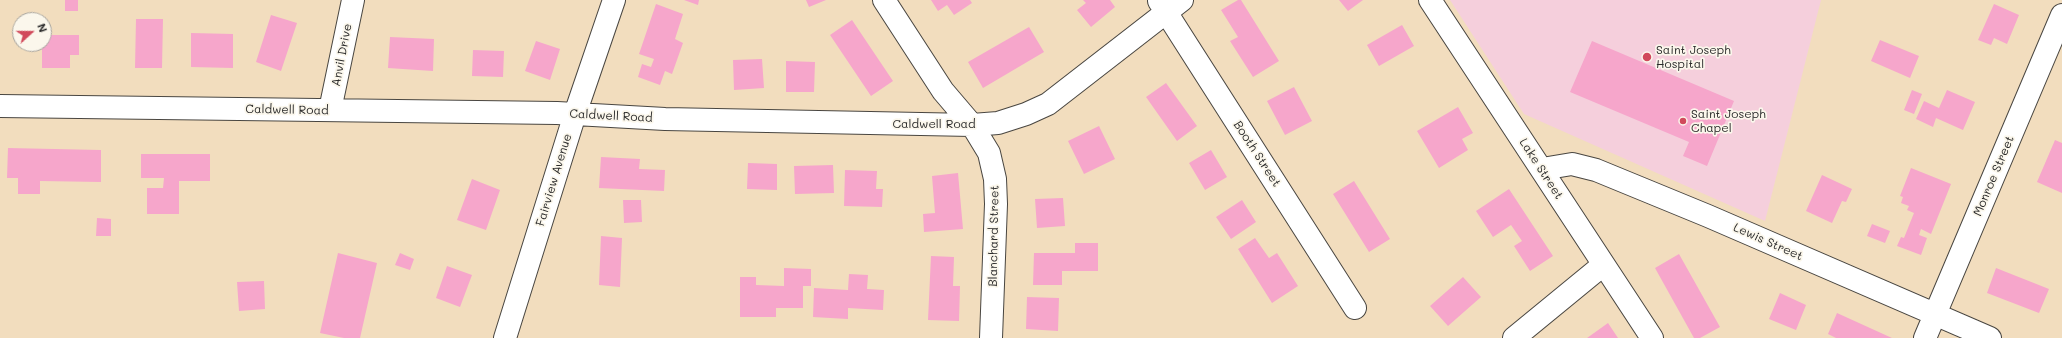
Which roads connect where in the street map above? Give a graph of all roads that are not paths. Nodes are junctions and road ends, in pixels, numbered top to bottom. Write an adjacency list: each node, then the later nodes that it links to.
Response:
1 (353, 0): 8 (street, Anvil Drive)
2 (614, 0): 9 (street, Fairview Avenue)
3 (884, 0): 10 (street, Blanchard Street)
4 (1430, 0): 11 (street, Lake Street)
5 (1169, 4): 10 (street, Caldwell Road); 13 (street, Booth Street)
6 (2062, 15): 14 (street, Monroe Street)
7 (0, 106): 8 (street, Caldwell Road)
8 (330, 110): 9 (street, Caldwell Road)
9 (575, 114): 10 (street, Caldwell Road); 15 (street, Fairview Avenue)
10 (972, 126): 16 (street, Blanchard Street)
11 (1542, 169): 12 (street, Lake Street); 14 (street, Lewis Street)
12 (1603, 265): 17 (street); 18 (street, Lake Street)
13 (1355, 308)
14 (1935, 314): 19 (street, Monroe Street); 20 (street, Lewis Street)
15 (505, 338)
16 (992, 338)
17 (1514, 338)
18 (1652, 338)
19 (1926, 338)
20 (1990, 338)

